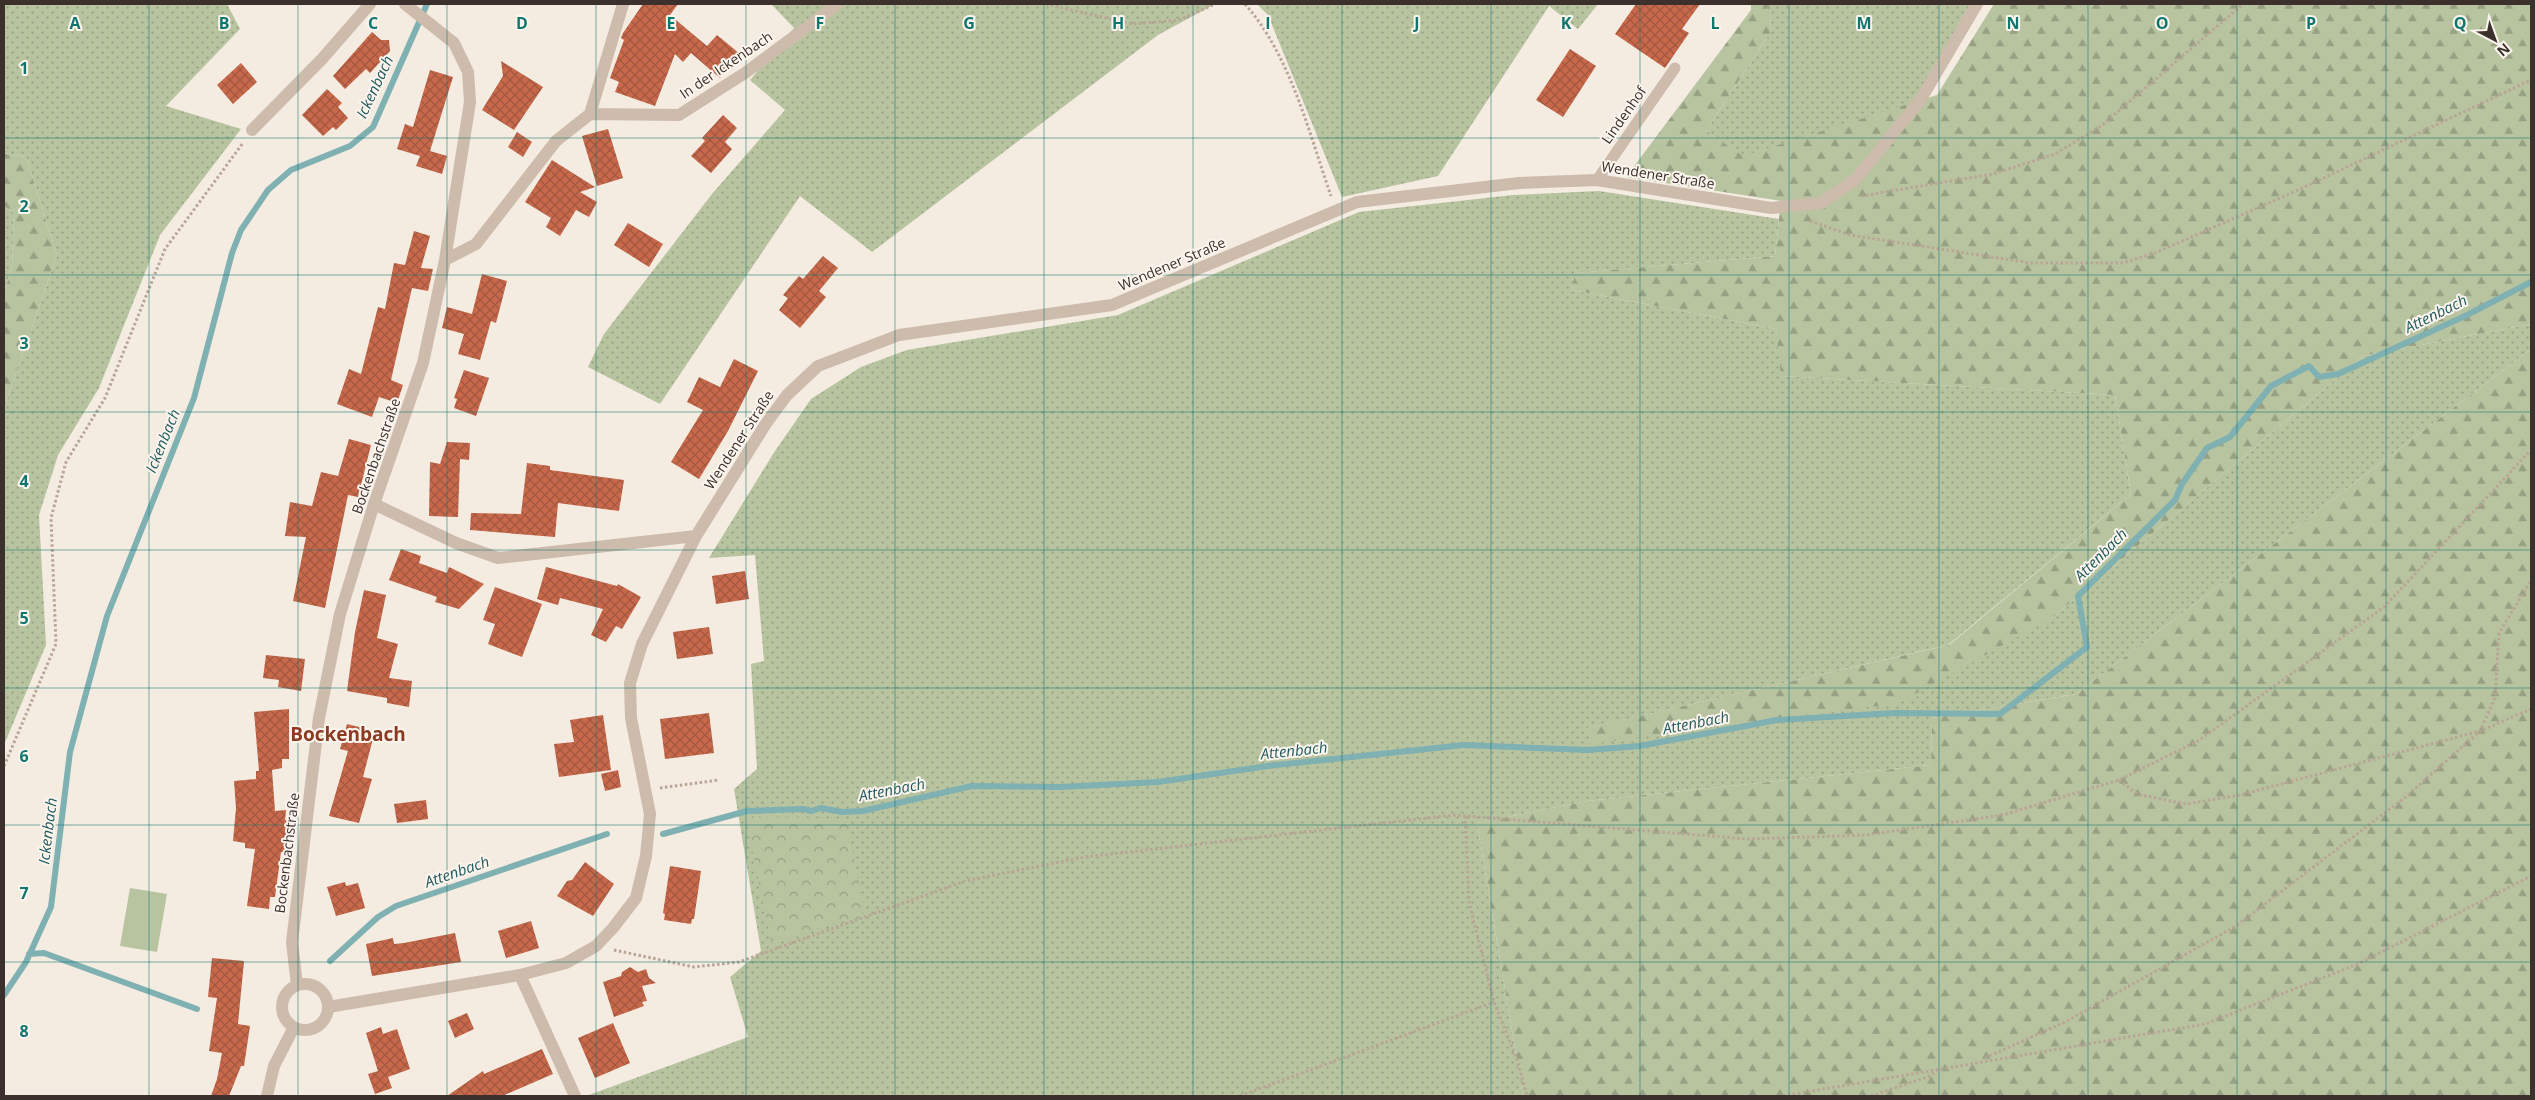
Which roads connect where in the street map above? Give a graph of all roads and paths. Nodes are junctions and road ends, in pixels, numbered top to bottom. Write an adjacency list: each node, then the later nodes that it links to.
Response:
1 (370, 4): 13 (street)
2 (405, 4): 18 (street, Bockenbachstraße)
3 (622, 4): 12 (street)
4 (838, 4): 12 (street, In der Ickenbach)
5 (1046, 4): 6 (path)
6 (1216, 4)
7 (1244, 4): 16 (path)
8 (1977, 4): 14 (street, Wendener Straße)
9 (2243, 4): 15 (path)
10 (1675, 68): 14 (lane, Lindenhof)
11 (2531, 80): 17 (path)
12 (590, 114): 18 (street)
13 (252, 130): 25 (path)
14 (1597, 180): 16 (street, Wendener Straße)
15 (1860, 197)
16 (1336, 211): 21 (street, Wendener Straße)
17 (1806, 220)
18 (445, 260): 20 (street, Bockenbachstraße)
19 (2531, 450): 27 (path)
20 (374, 504): 21 (street); 33 (street, Bockenbachstraße)
21 (696, 536): 28 (street)
22 (2531, 581): 24 (path)
23 (2531, 710): 24 (path)
24 (2480, 731): 27 (path); 37 (path)
25 (4, 766)
26 (719, 780): 28 (path)
27 (2119, 780): 29 (path)
28 (646, 791): 31 (street)
29 (1465, 816): 31 (path); 34 (path)
30 (2531, 876): 37 (path)
31 (596, 946): 32 (street)
32 (520, 974): 35 (street); 40 (street)
33 (297, 985): 35 (street); 36 (street)
34 (1494, 1002): 41 (path); 42 (path)
35 (328, 1007): 36 (street)
36 (294, 1027): 39 (street)
37 (1980, 1061): 38 (path)
38 (1937, 1070): 43 (path); 44 (path)
39 (267, 1096)
40 (575, 1096)
41 (1240, 1096)
42 (1526, 1096)
43 (1782, 1096)
44 (1871, 1096)

